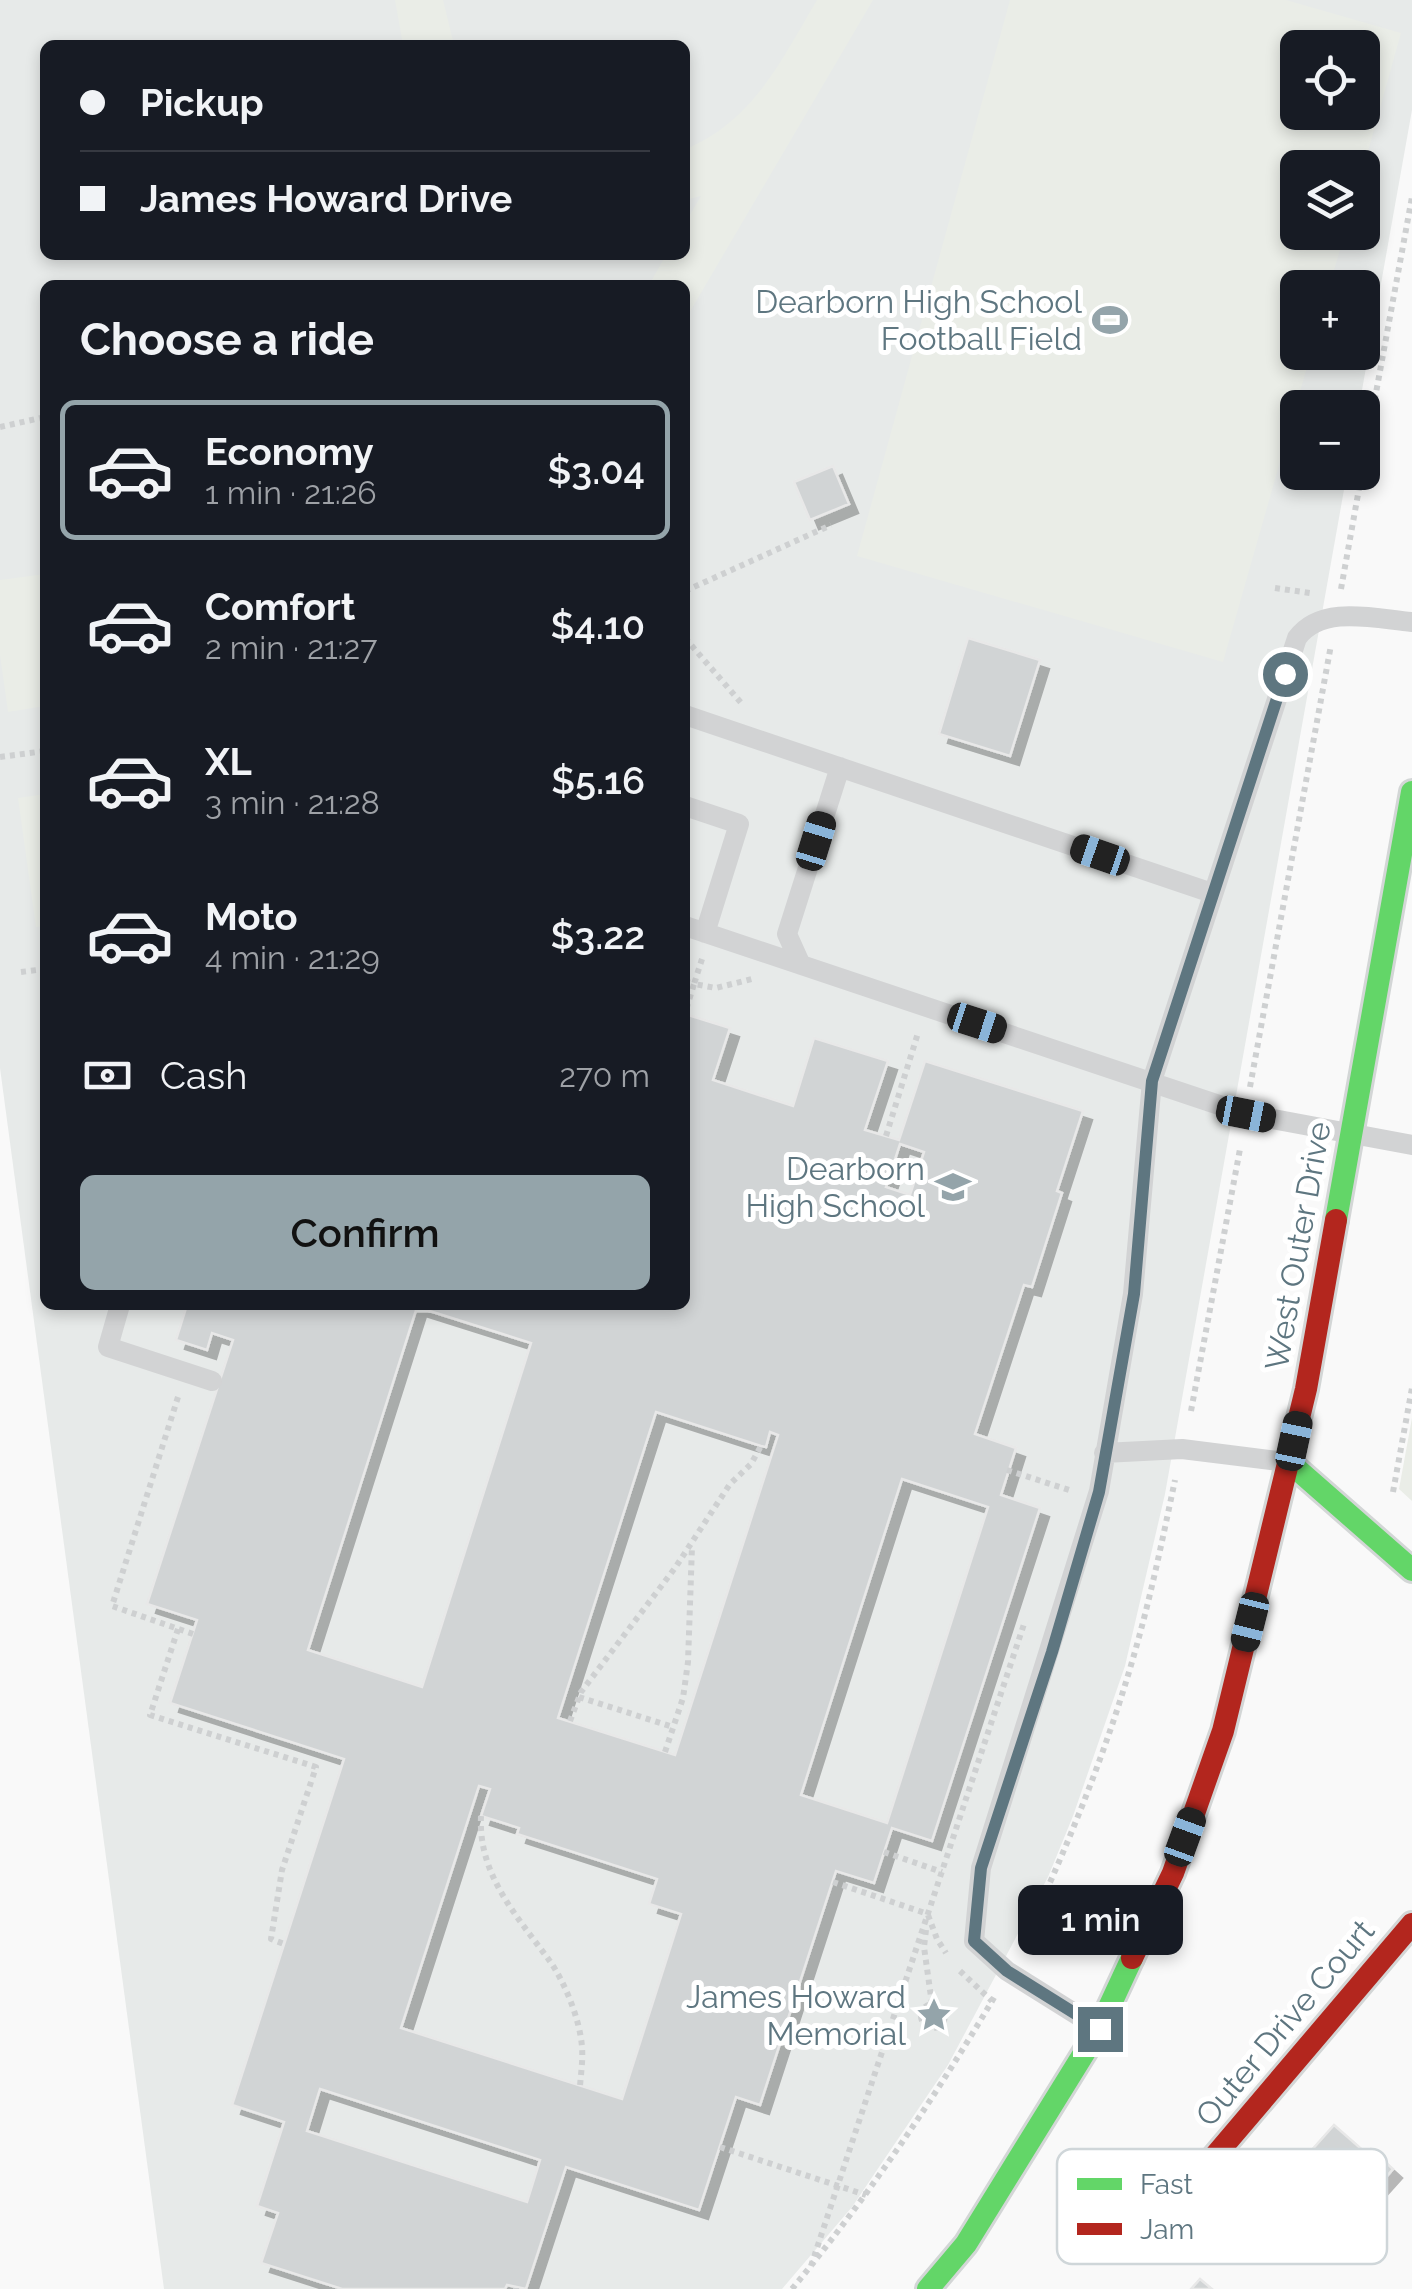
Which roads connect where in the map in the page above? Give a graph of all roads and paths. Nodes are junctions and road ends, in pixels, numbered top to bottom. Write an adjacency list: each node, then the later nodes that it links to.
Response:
1 (1412, 197): 2 (path)
2 (1377, 390)
3 (40, 418): 4 (path)
4 (0, 427)
5 (1359, 490): 8 (path)
6 (831, 525): 7 (path)
7 (690, 589)
8 (1339, 598)
9 (1412, 622): 19 (lane)
10 (1331, 642): 32 (path)
11 (690, 644): 13 (path)
12 (690, 717): 13 (lane)
13 (779, 746): 16 (lane)
14 (40, 752): 15 (path)
15 (0, 757)
16 (840, 766): 19 (lane); 22 (lane)
17 (1412, 792): 33 (main road, West Outer Drive)
18 (690, 808): 20 (lane)
19 (1212, 893): 31 (lane)
20 (695, 930): 21 (lane)
21 (752, 949): 22 (lane); 26 (path)
22 (801, 965): 31 (lane)
23 (40, 969): 24 (path)
24 (21, 972)
25 (690, 982): 26 (path)
26 (694, 984): 27 (path)
27 (690, 997)
28 (900, 1027): 29 (path)
29 (918, 1033): 30 (path); 34 (path)
30 (936, 1039)
31 (1152, 1081): 33 (lane); 43 (lane)
32 (1250, 1086)
33 (1351, 1134): 35 (lane); 44 (main road, West Outer Drive)
34 (886, 1136)
35 (1412, 1145)
36 (1240, 1149): 41 (path)
37 (119, 1310): 38 (lane)
38 (185, 1372): 39 (lane); 52 (path)
39 (212, 1381)
40 (1412, 1388): 48 (path)
41 (1190, 1411)
42 (761, 1446): 49 (path)
43 (1104, 1453): 44 (lane); 68 (lane)
44 (1290, 1462): 50 (main road); 68 (main road, West Outer Drive)
45 (1008, 1470): 46 (path)
46 (1074, 1473)
47 (1175, 1480): 65 (path)
48 (1392, 1492)
49 (692, 1543): 54 (path); 56 (path)
50 (1412, 1570)
51 (1026, 1618): 60 (path)
52 (178, 1629): 53 (path); 64 (path)
53 (193, 1634)
54 (579, 1697): 55 (path); 56 (path)
55 (570, 1721)
56 (674, 1727): 57 (path)
57 (666, 1752)
58 (481, 1816): 69 (path)
59 (884, 1852): 60 (path)
60 (942, 1872): 62 (path)
61 (833, 1882): 62 (path)
62 (928, 1914): 67 (path); 72 (path)
63 (1412, 1924): 71 (main road, Outer Drive Court)
64 (284, 1944)
65 (1020, 1947)
66 (994, 1996): 73 (path)
67 (932, 2004)
68 (1100, 2029): 76 (main road, West Outer Drive)
69 (580, 2086)
70 (720, 2147): 72 (path)
71 (1221, 2149)
72 (838, 2186): 73 (path); 74 (path)
73 (866, 2195): 74 (path)
74 (811, 2266): 75 (path)
75 (792, 2289)
76 (928, 2289)

